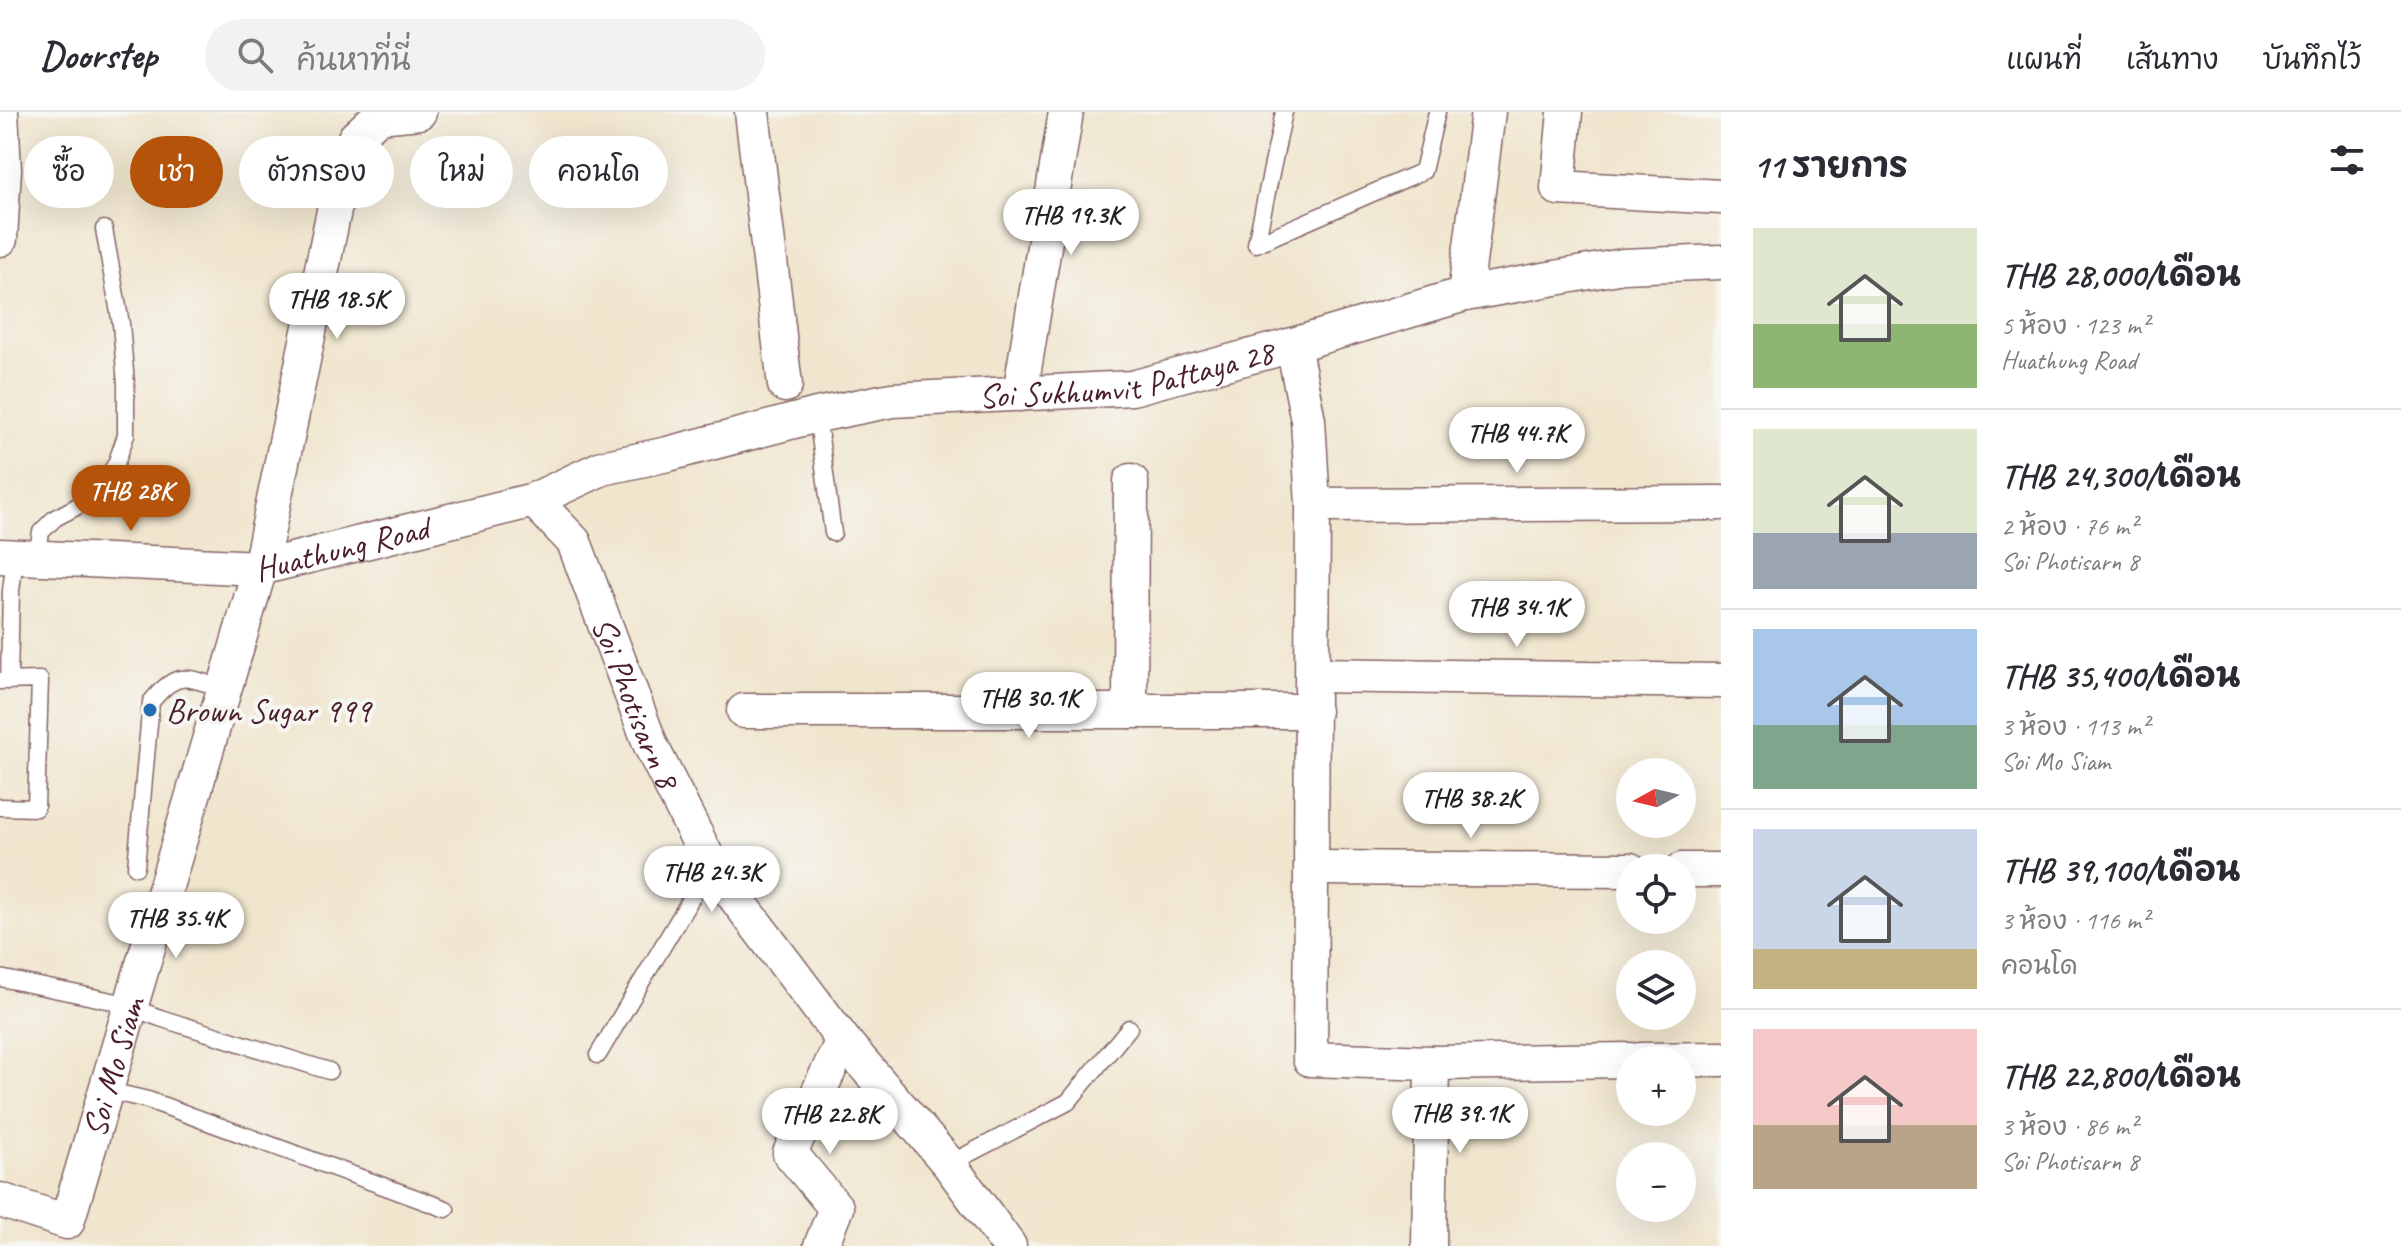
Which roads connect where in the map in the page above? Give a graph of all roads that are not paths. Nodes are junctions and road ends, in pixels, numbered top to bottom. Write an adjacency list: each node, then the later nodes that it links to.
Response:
1 (1, 112): 11 (street)
2 (419, 112): 24 (street, Soi Mo Siam)
3 (752, 112): 15 (street)
4 (1066, 112): 16 (street)
5 (1284, 112): 6 (lane)
6 (1437, 112)
7 (1488, 112): 13 (street)
8 (1565, 112): 9 (street)
9 (1721, 197)
10 (104, 229): 23 (lane)
11 (0, 239)
12 (1721, 262): 13 (street, Soi Sukhumvit Pattaya 28)
13 (1465, 294): 14 (street, Soi Sukhumvit Pattaya 28)
14 (1293, 345): 16 (street, Soi Sukhumvit Pattaya 28); 21 (street)
15 (785, 385)
16 (1020, 394): 17 (street, Soi Sukhumvit Pattaya 28)
17 (817, 415): 19 (street, Soi Sukhumvit Pattaya 28); 22 (lane)
18 (1131, 481): 30 (street)
19 (534, 500): 24 (street, Huathung Road); 33 (street, Soi Photisarn 8)
20 (1721, 503): 21 (street)
21 (1313, 505): 25 (street)
22 (833, 533)
23 (17, 557): 24 (street, Huathung Road); 26 (lane)
24 (260, 568): 28 (street, Soi Mo Siam)
25 (1313, 675): 27 (street); 31 (street)
26 (4, 681): 32 (lane)
27 (1721, 681)
28 (224, 689): 34 (lane); 40 (street, Soi Mo Siam)
29 (744, 711): 30 (street)
30 (1130, 711): 31 (street)
31 (1313, 711): 35 (street)
32 (0, 807)
33 (711, 865): 42 (street, Soi Photisarn 8); 43 (lane)
34 (136, 867)
35 (1312, 868): 36 (street); 47 (street)
36 (1616, 870)
37 (1696, 870): 38 (street)
38 (1721, 870)
39 (0, 978): 40 (lane)
40 (132, 1007): 48 (lane); 49 (street, Soi Mo Siam)
41 (1129, 1028): 50 (lane)
42 (843, 1040): 50 (street, Soi Photisarn 8); 55 (street)
43 (598, 1055)
44 (1696, 1059): 45 (street)
45 (1721, 1059)
46 (1616, 1060): 47 (street)
47 (1432, 1063): 56 (street)
48 (329, 1071)
49 (105, 1090): 52 (lane); 53 (street, Soi Mo Siam)
50 (949, 1164): 54 (street, Soi Photisarn 8)
51 (0, 1200): 53 (street, Soi Mo Siam)
52 (446, 1209)
53 (72, 1234)
54 (998, 1241)
55 (821, 1246)
56 (1429, 1246)

